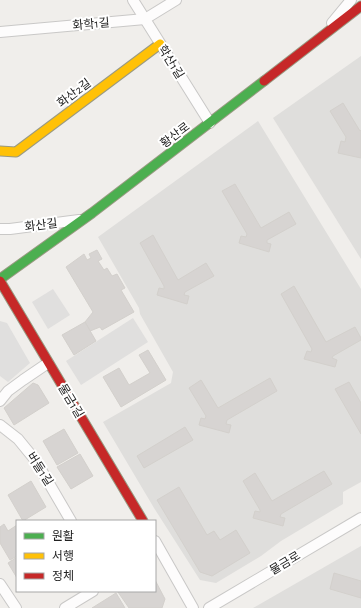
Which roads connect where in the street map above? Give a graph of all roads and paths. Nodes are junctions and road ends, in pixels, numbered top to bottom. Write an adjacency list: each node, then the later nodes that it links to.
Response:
1 (133, 0): 5 (street, 학산1길)
2 (176, 0): 5 (street, 화학1길)
3 (351, 0): 7 (street)
4 (361, 6): 7 (street, 황산로)
5 (145, 19): 6 (street, 화학1길); 8 (street, 학산1길)
6 (0, 32)
7 (320, 38): 9 (street, 황산로)
8 (160, 44): 9 (street, 학산1길); 10 (street, 화산2길)
9 (210, 123): 11 (street, 황산로)
10 (0, 151)
11 (82, 220): 12 (street, 화산길); 13 (street, 황산로)
12 (0, 228)
13 (0, 280): 14 (street, 물금1길)
14 (48, 363): 15 (street); 19 (street, 물금1길)
15 (0, 401)
16 (0, 425): 18 (street, 버들1길)
17 (361, 518): 26 (street, 물금로)
18 (70, 520)
19 (142, 520)
20 (158, 553): 25 (street)
21 (0, 584): 23 (street)
22 (91, 592): 24 (street)
23 (16, 608)
24 (65, 608)
25 (192, 608)
26 (209, 608)

